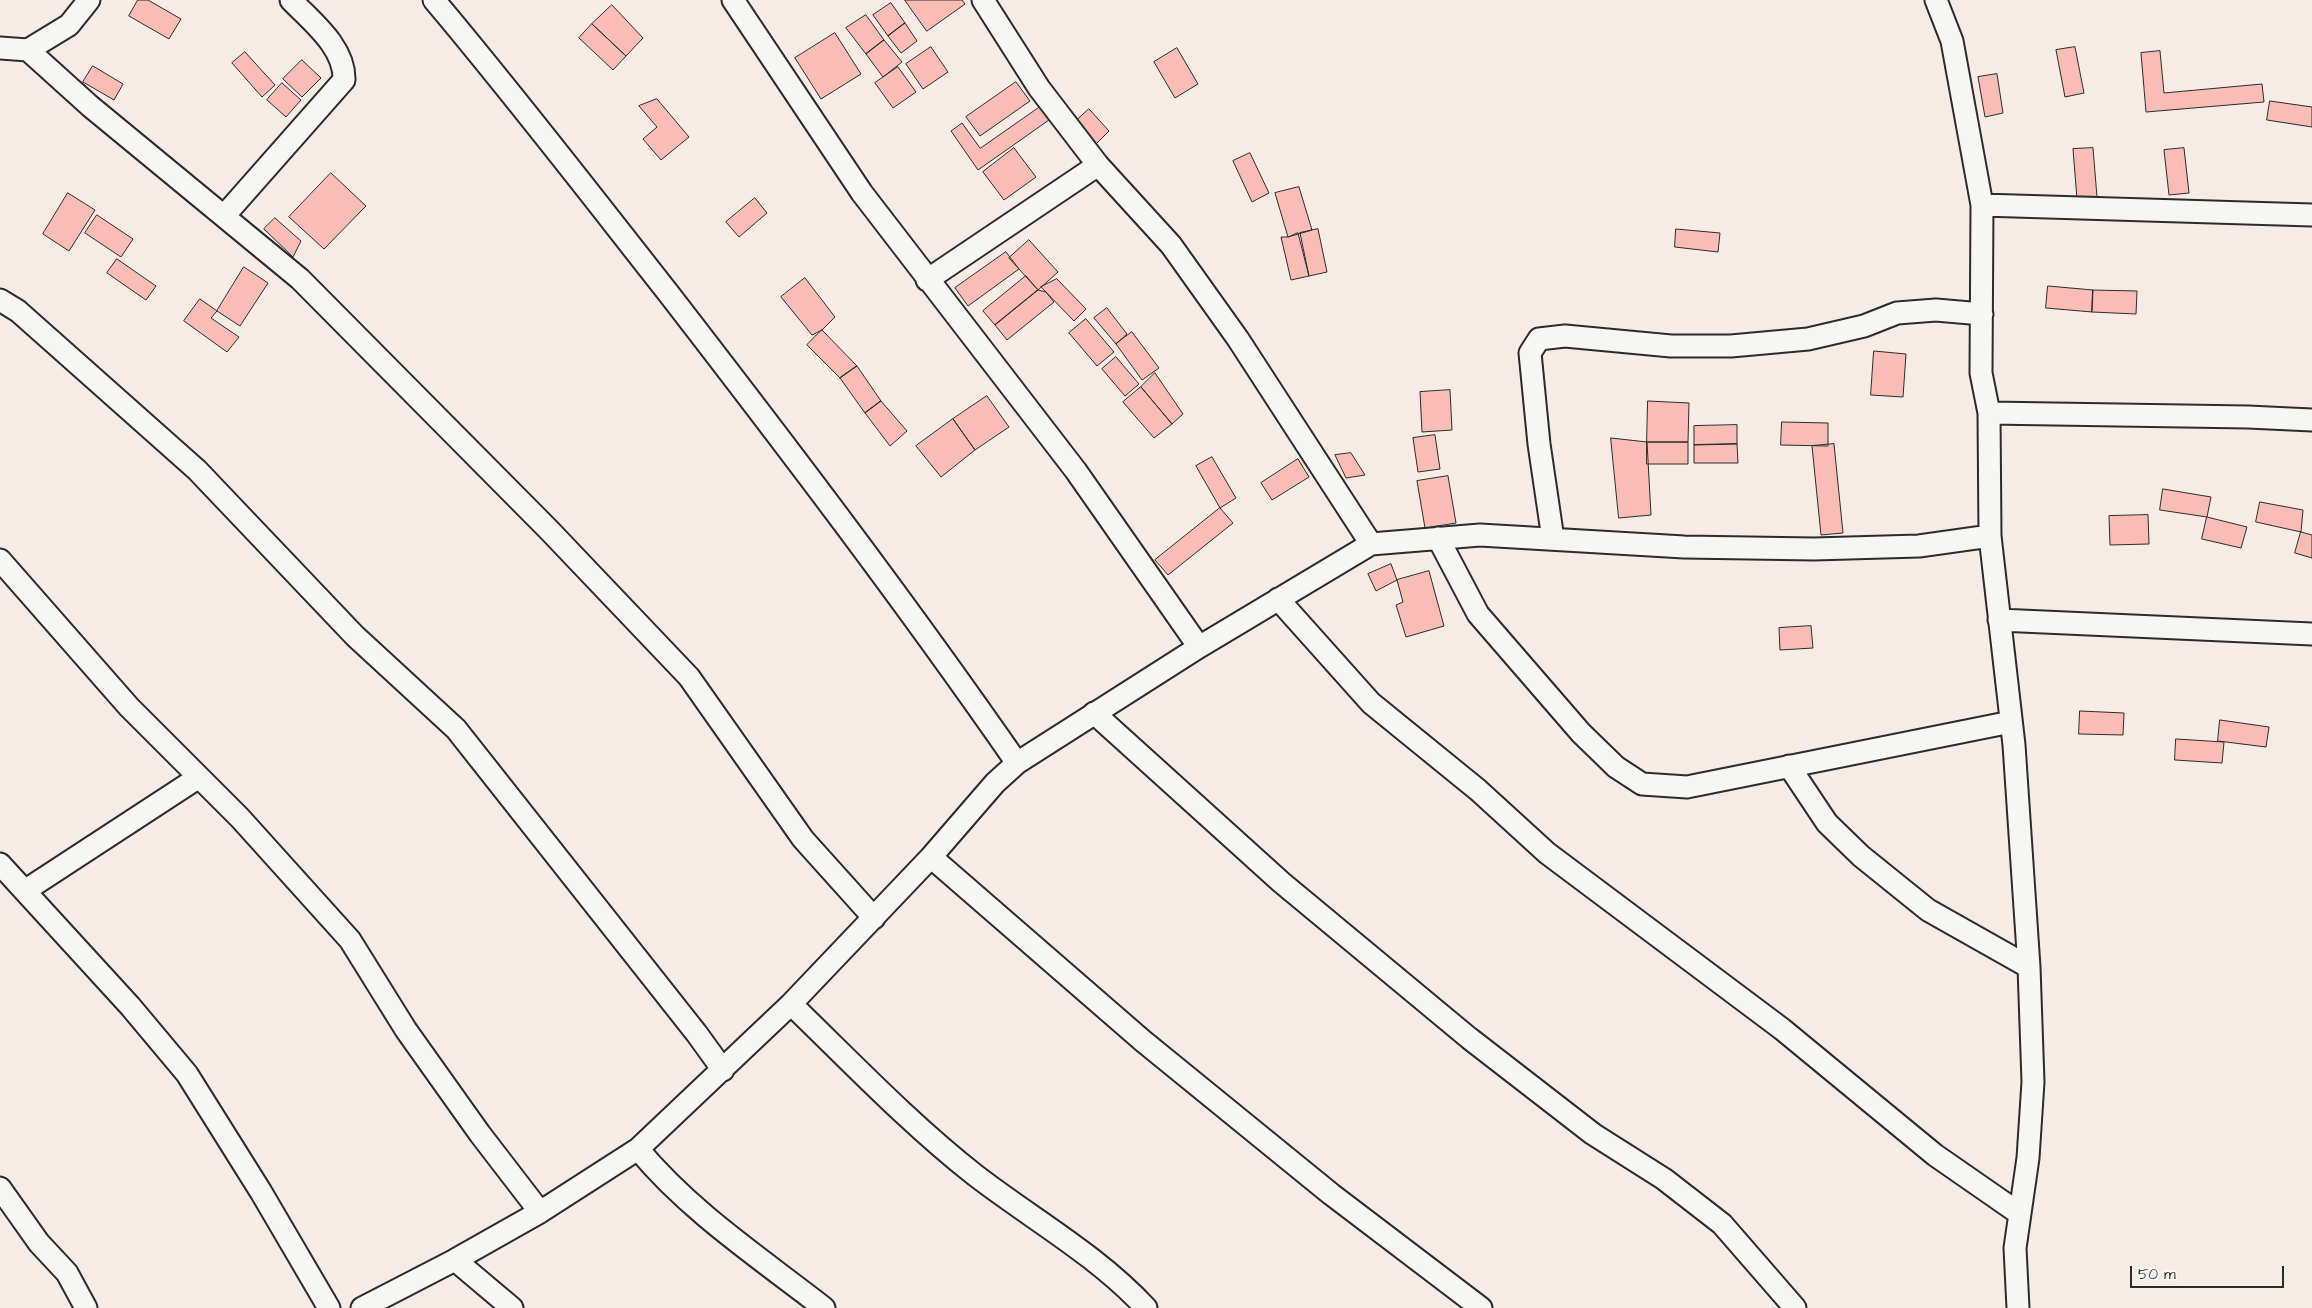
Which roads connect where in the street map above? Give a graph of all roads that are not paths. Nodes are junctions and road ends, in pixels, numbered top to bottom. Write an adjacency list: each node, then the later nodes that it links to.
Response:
1 (88, 0): 8 (street)
2 (291, 0): 12 (street)
3 (434, 0): 29 (street)
4 (733, 0): 13 (street)
5 (983, 0): 9 (street)
6 (1936, 0): 10 (street)
7 (0, 48): 8 (street)
8 (28, 50): 12 (street)
9 (1098, 164): 13 (street); 21 (street)
10 (1982, 204): 11 (street); 15 (street)
11 (2312, 215)
12 (224, 216): 35 (street)
13 (927, 280): 26 (street)
14 (0, 300): 38 (street)
15 (1982, 314): 16 (street); 20 (street)
16 (1989, 413): 17 (street); 18 (street)
17 (2312, 420)
18 (1990, 536): 20 (street); 24 (street)
19 (1438, 538): 20 (street); 21 (street); 30 (street)
20 (1553, 539)
21 (1371, 544): 23 (street)
22 (0, 560): 31 (street)
23 (1278, 599): 26 (street); 42 (street)
24 (1999, 620): 25 (street); 28 (street)
25 (2312, 634)
26 (1199, 647): 27 (street)
27 (1094, 713): 29 (street); 51 (street)
28 (2011, 722): 30 (street); 36 (street)
29 (1017, 763): 32 (street)
30 (1789, 766): 36 (street)
31 (200, 778): 34 (street); 41 (street)
32 (931, 857): 35 (street); 50 (street)
33 (0, 864): 34 (street)
34 (26, 890): 45 (street)
35 (874, 918): 37 (street)
36 (2029, 967): 42 (street)
37 (791, 1004): 38 (street); 49 (street)
38 (723, 1070): 39 (street)
39 (638, 1149): 41 (street); 48 (street)
40 (0, 1188): 44 (street)
41 (540, 1212): 43 (street)
42 (2020, 1214): 52 (street)
43 (455, 1260): 46 (street); 47 (street)
44 (86, 1308)
45 (329, 1308)
46 (362, 1308)
47 (512, 1308)
48 (824, 1308)
49 (1146, 1308)
50 (1481, 1308)
51 (1795, 1308)
52 (2018, 1308)

